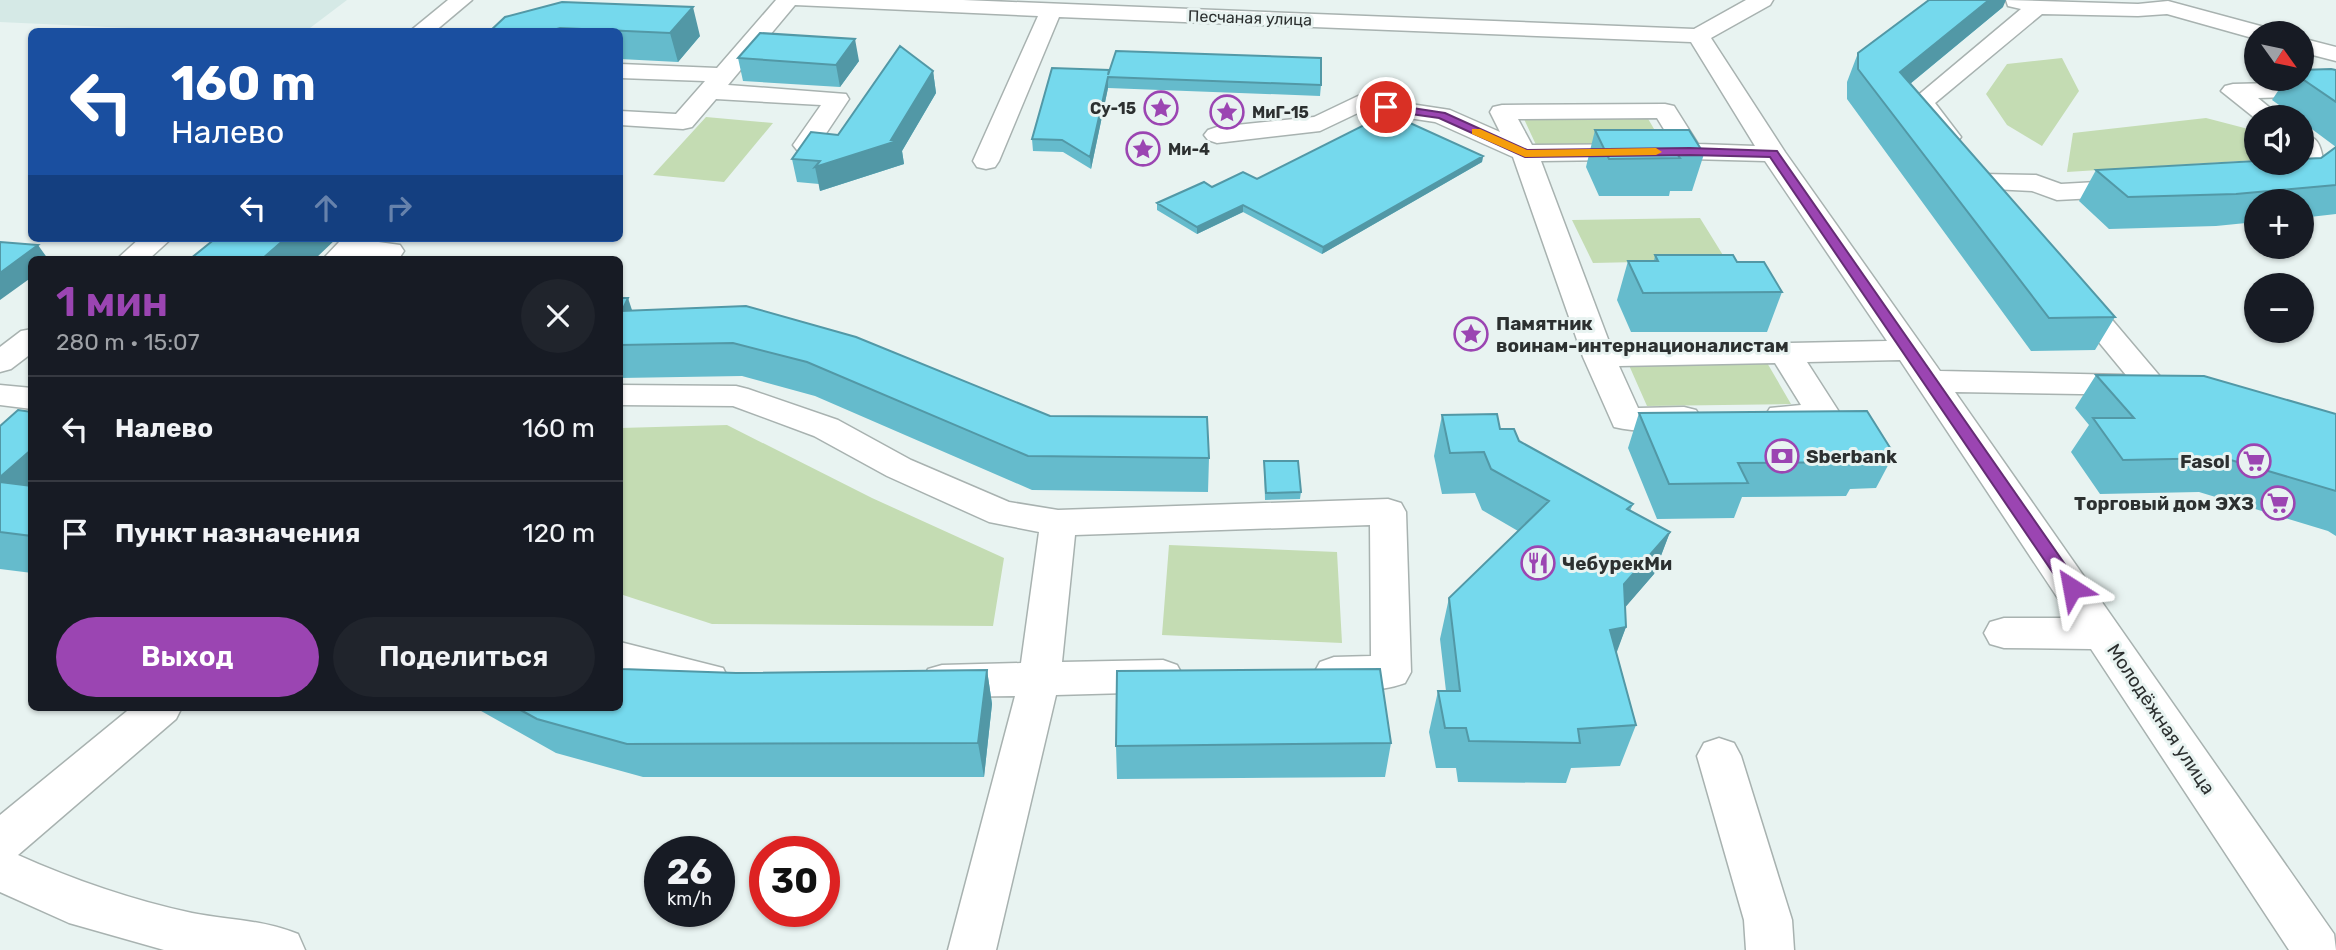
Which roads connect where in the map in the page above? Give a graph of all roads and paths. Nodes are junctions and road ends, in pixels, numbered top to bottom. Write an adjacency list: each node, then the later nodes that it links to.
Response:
1 (460, 0): 8 (street)
2 (788, 0): 14 (street)
3 (802, 0): 5 (street, Песчаная улица)
4 (1762, 0): 10 (street)
5 (983, 4): 7 (street, Песчаная улица)
6 (2026, 4): 9 (street); 26 (street)
7 (1051, 10): 10 (street, Песчаная улица); 23 (street)
8 (426, 28)
9 (2244, 29)
10 (1698, 36): 22 (street, Молодёжная улица)
11 (2314, 48): 12 (street)
12 (2336, 54)
13 (623, 71): 14 (street)
14 (717, 83): 17 (street); 19 (street)
15 (2336, 96): 16 (street)
16 (2252, 105)
17 (623, 118)
18 (1217, 135): 21 (street)
19 (806, 145)
20 (1690, 151): 21 (street); 21 (street); 22 (street)
21 (1525, 153): 35 (street)
22 (1773, 154): 33 (street, Молодёжная улица)
23 (986, 161)
24 (2288, 175): 25 (street)
25 (2238, 182)
26 (2154, 186)
27 (153, 242): 29 (street)
28 (390, 251): 30 (street)
29 (135, 256)
30 (340, 256)
31 (2058, 275): 37 (street)
32 (28, 341): 36 (street)
33 (1910, 350): 34 (street); 37 (street, Молодёжная улица)
34 (1785, 353): 35 (street); 41 (street)
35 (1599, 357): 42 (street)
36 (0, 362)
37 (1931, 381): 45 (street, Молодёжная улица)
38 (0, 395): 40 (street)
39 (623, 395): 43 (street)
40 (28, 398)
41 (1758, 417)
42 (1718, 418)
43 (1058, 523): 47 (street); 49 (street)
44 (2004, 633): 45 (street)
45 (2103, 634): 59 (street, Молодёжная улица)
46 (623, 659): 51 (street)
47 (1295, 673)
48 (1199, 675): 49 (street)
49 (1040, 677): 50 (street); 57 (street)
50 (901, 682)
51 (748, 688)
52 (156, 711): 54 (street)
53 (1719, 756): 58 (street)
54 (0, 842)
55 (0, 869): 56 (street)
56 (281, 950)
57 (972, 950)
58 (1770, 950)
59 (2317, 950)

